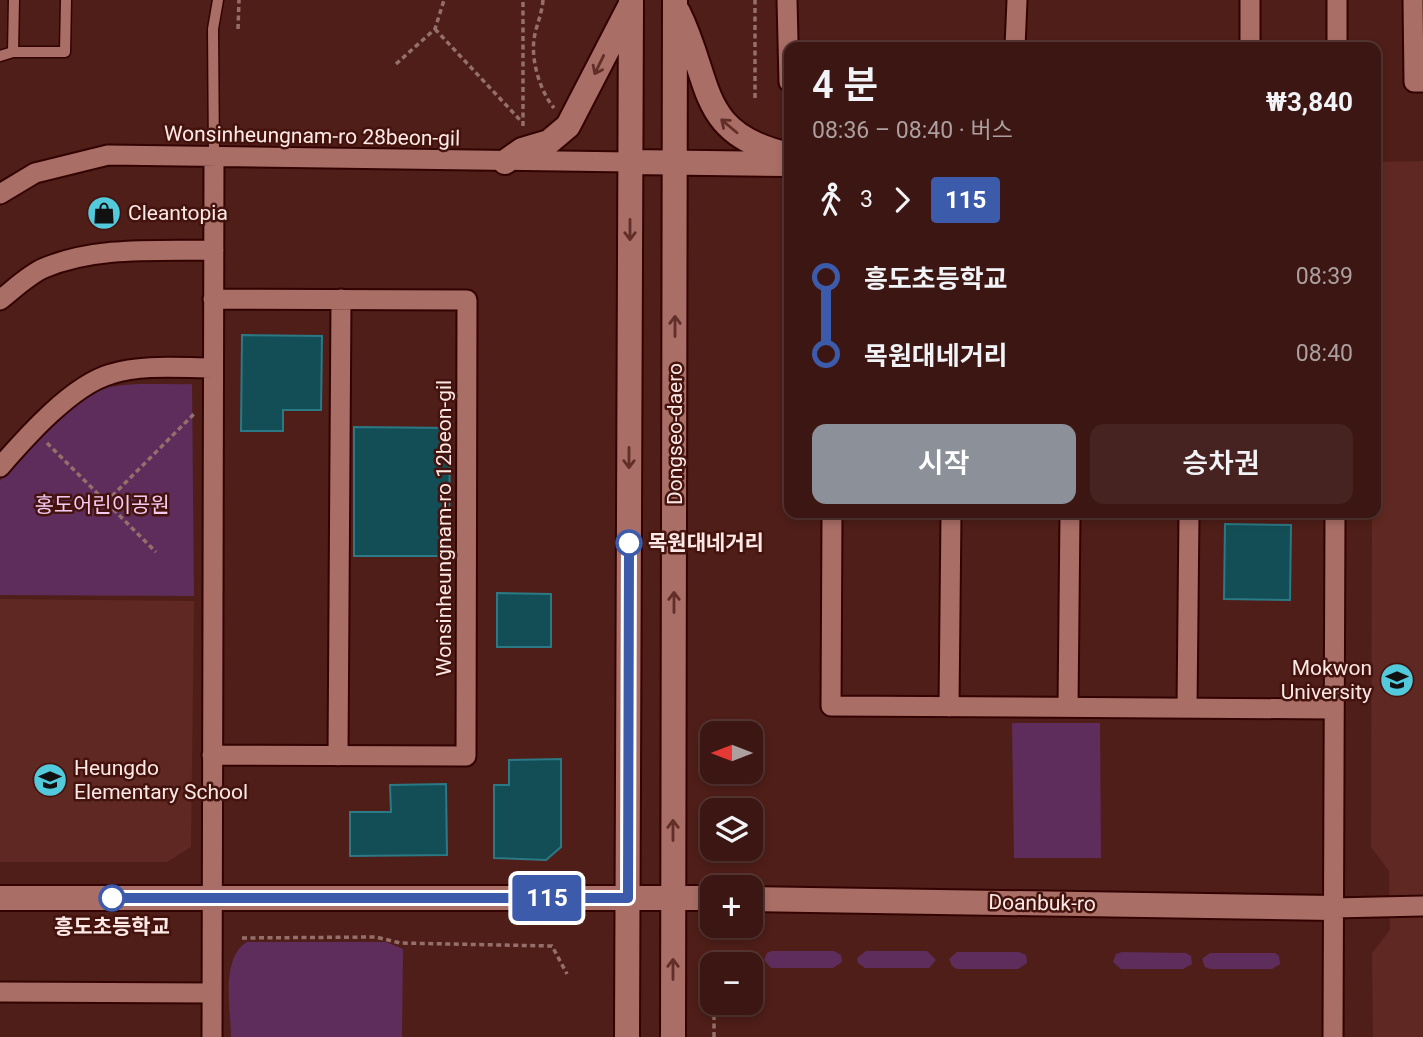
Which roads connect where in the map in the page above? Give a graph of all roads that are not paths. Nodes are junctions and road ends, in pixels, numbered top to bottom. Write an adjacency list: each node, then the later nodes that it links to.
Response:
1 (14, 0): 15 (lane)
2 (66, 0): 15 (lane)
3 (218, 0): 20 (lane)
4 (787, 0): 11 (street)
5 (1017, 0): 12 (street)
6 (1250, 0): 13 (street)
7 (1337, 0): 14 (street)
8 (1413, 0): 17 (street)
9 (631, 2): 19 (street, one-way to 19); 21 (street)
10 (675, 2): 18 (street, one-way to 10); 22 (street, Dongseo-daero)
11 (788, 42)
12 (1016, 42)
13 (1250, 42)
14 (1337, 42)
15 (13, 52): 16 (lane)
16 (0, 56)
17 (1418, 82)
18 (784, 154)
19 (514, 156): 20 (street, Wonsinheungnam-ro 28beon-gil); 21 (street, Wonsinheungnam-ro 28beon-gil)
20 (214, 157): 24 (street, Wonsinheungnam-ro 28beon-gil); 25 (street)
21 (630, 162): 22 (street); 44 (street, one-way to 44)
22 (676, 163): 23 (street); 45 (street, Dongseo-daero, one-way to 22)
23 (784, 164)
24 (0, 194)
25 (214, 250): 26 (street); 28 (street)
26 (213, 299): 27 (street, Wonsinheungnam-ro 12beon-gil); 29 (street)
27 (341, 299): 41 (street); 41 (street, Wonsinheungnam-ro 12beon-gil)
28 (0, 300)
29 (213, 368): 30 (street); 40 (street)
30 (0, 467)
31 (832, 518): 36 (street)
32 (951, 518): 36 (street)
33 (1070, 518): 37 (street)
34 (1189, 518): 38 (street)
35 (1335, 518): 39 (street)
36 (949, 707): 37 (street)
37 (1068, 708): 38 (street)
38 (1186, 708): 39 (street)
39 (1334, 709): 49 (street)
40 (212, 755): 41 (street, Wonsinheungnam-ro 12beon-gil); 43 (street)
41 (338, 756)
42 (0, 898): 43 (street)
43 (212, 898): 44 (street); 51 (street)
44 (628, 898): 45 (street); 53 (street)
45 (673, 898): 46 (street); 54 (street, Dongseo-daero, one-way to 45)
46 (700, 898)
47 (763, 899): 49 (street, Doanbuk-ro)
48 (1423, 906): 49 (street)
49 (1333, 908): 55 (street)
50 (0, 992): 51 (street)
51 (212, 993): 52 (street)
52 (212, 1037)
53 (627, 1037)
54 (673, 1037)
55 (1333, 1037)

